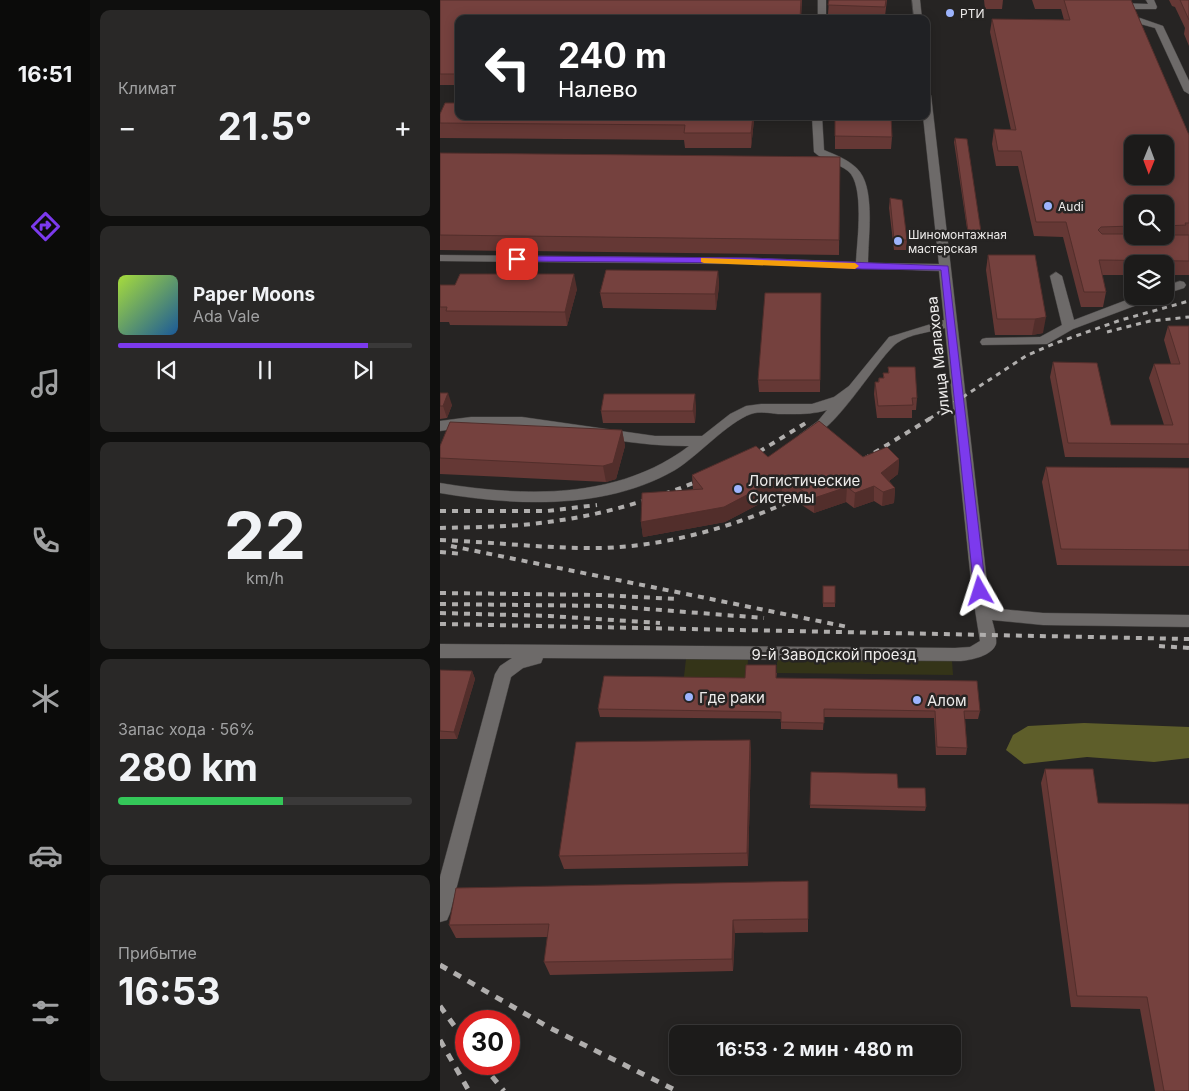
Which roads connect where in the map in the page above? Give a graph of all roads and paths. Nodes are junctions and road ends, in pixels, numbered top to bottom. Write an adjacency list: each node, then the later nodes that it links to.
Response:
1 (822, 0): 5 (street)
2 (916, 0): 6 (street)
3 (1150, 0): 4 (street)
4 (1108, 6)
5 (822, 15)
6 (918, 15)
7 (1140, 21): 8 (street)
8 (1189, 91)
9 (817, 120): 12 (street)
10 (929, 120): 13 (street, улица Малахова)
11 (440, 258): 12 (street)
12 (862, 266): 13 (street)
13 (945, 268): 18 (street, улица Малахова)
14 (1056, 276): 19 (street)
15 (1180, 285): 16 (street)
16 (1174, 287)
17 (1125, 305): 19 (street)
18 (951, 322): 21 (street); 26 (street, улица Малахова)
19 (1068, 326): 20 (street)
20 (986, 342)
21 (846, 395): 23 (street); 24 (street)
22 (440, 426): 23 (street)
23 (706, 440): 25 (street)
24 (793, 445)
25 (440, 488)
26 (983, 613): 27 (street); 29 (street, 9-й Заводской проезд)
27 (1189, 621)
28 (440, 651): 29 (street, 9-й Заводской проезд)
29 (551, 653): 30 (street)
30 (440, 913)

